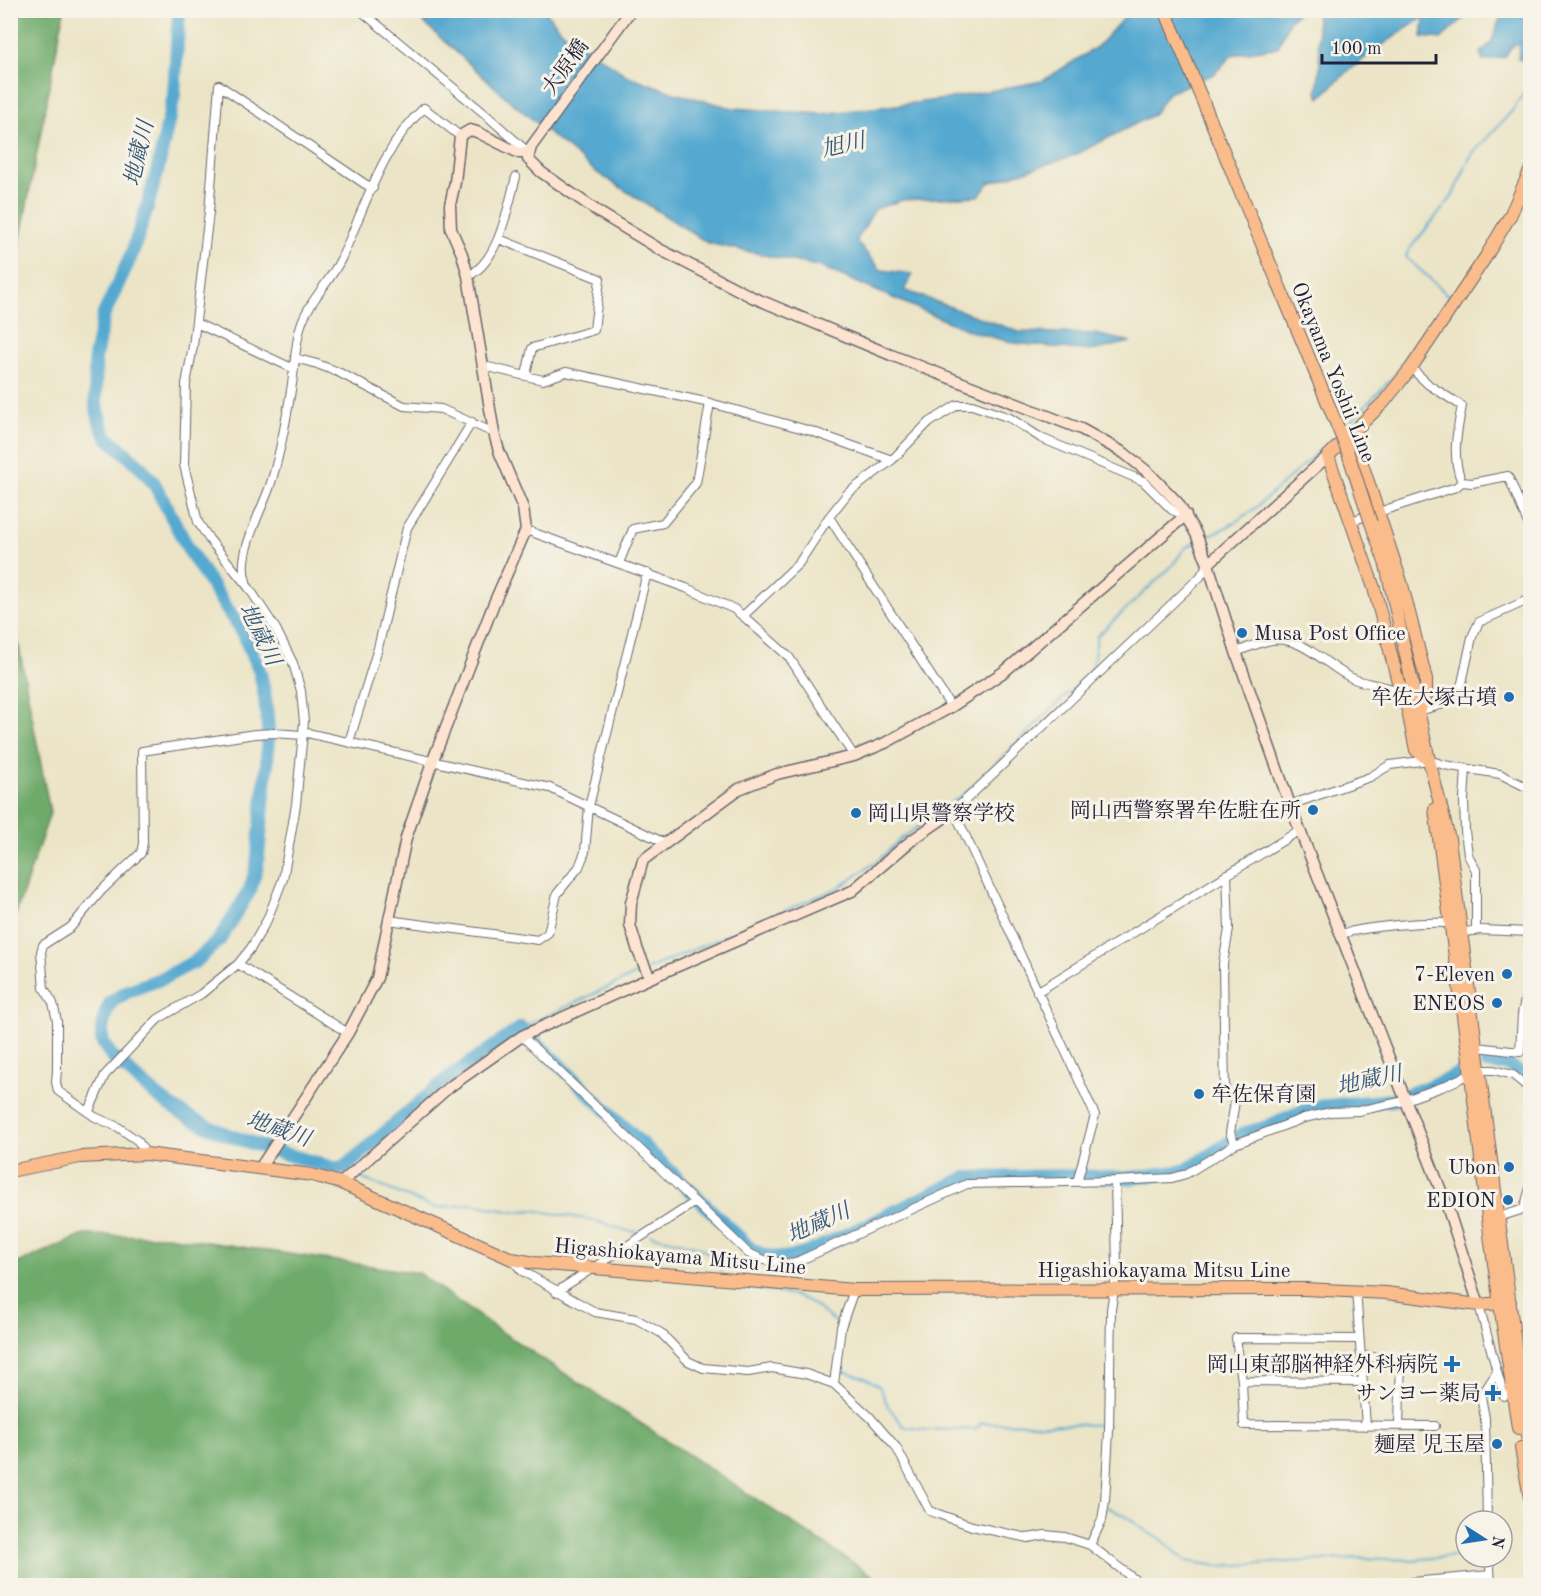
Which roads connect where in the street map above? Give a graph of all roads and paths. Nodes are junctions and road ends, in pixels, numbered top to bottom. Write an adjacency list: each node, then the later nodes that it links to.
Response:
1 (360, 10): 5 (street)
2 (631, 10): 5 (street, 大原橋)
3 (1165, 10): 37 (main road, Okayama Yoshii Line, bridge)
4 (460, 136): 5 (street); 8 (street); 10 (street)
5 (530, 150): 25 (street)
6 (1530, 171): 14 (main road)
7 (516, 177): 9 (street)
8 (373, 188): 11 (street); 12 (street)
9 (499, 239): 10 (street); 16 (street)
10 (468, 276): 13 (street)
11 (196, 323): 15 (street); 33 (street)
12 (295, 358): 15 (street); 18 (street)
13 (484, 366): 16 (street); 19 (street)
14 (1411, 368): 20 (main road); 23 (street)
15 (294, 369): 33 (street)
16 (526, 375): 17 (street)
17 (710, 403): 22 (street); 31 (street)
18 (472, 422): 19 (street); 41 (street)
19 (494, 433): 29 (street)
20 (1352, 433): 21 (main road); 24 (main road)
21 (1328, 456): 27 (main road); 30 (street)
22 (892, 460): 25 (street); 26 (street)
23 (1462, 482): 24 (street); 28 (street)
24 (1379, 511): 27 (street); 39 (main road)
25 (1186, 515): 30 (street); 38 (street)
26 (829, 517): 35 (street); 38 (street)
27 (1351, 521): 37 (main road)
28 (1530, 528)
29 (526, 530): 31 (street); 43 (street)
30 (1206, 559): 36 (street); 49 (street)
31 (619, 563): 32 (street)
32 (647, 573): 35 (street); 48 (street)
33 (249, 588): 40 (street)
34 (1530, 599): 39 (street)
35 (743, 616): 42 (street)
36 (1236, 652): 37 (street); 47 (street)
37 (1409, 691): 39 (main road, Okayama Yoshii Line); 44 (main road)
38 (951, 707): 42 (street)
39 (1419, 711): 44 (main road, Okayama Yoshii Line)
40 (303, 733): 41 (street); 59 (street); 69 (street)
41 (349, 742): 43 (street)
42 (854, 756): 51 (street)
43 (433, 760): 48 (street); 53 (street)
44 (1428, 760): 45 (street); 47 (street); 54 (main road, Okayama Yoshii Line)
45 (1466, 769): 46 (street); 55 (street)
46 (1530, 789)
47 (1290, 805): 50 (street)
48 (590, 806): 51 (street); 53 (street)
49 (954, 811): 61 (street); 62 (street)
50 (1300, 830): 52 (street); 57 (street)
51 (665, 843): 61 (street)
52 (1227, 874): 62 (street); 70 (street)
53 (388, 920): 63 (street)
54 (1456, 929): 55 (street); 57 (street); 65 (main road, Okayama Yoshii Line); 66 (main road, Okayama Yoshii Line)
55 (1476, 931): 56 (street)
56 (1529, 932): 58 (street)
57 (1341, 934): 68 (street)
58 (1530, 957)
59 (238, 964): 63 (street); 69 (street)
60 (1530, 976): 65 (street)
61 (650, 978): 64 (street)
62 (1037, 992): 75 (street)
63 (348, 1034): 72 (street)
64 (522, 1036): 76 (street); 78 (street)
65 (1477, 1047): 66 (main road, Okayama Yoshii Line)
66 (1475, 1072): 67 (street); 68 (street); 79 (main road, Okayama Yoshii Line); 86 (main road, Okayama Yoshii Line)
67 (1530, 1089)
68 (1404, 1095): 70 (street); 87 (street)
69 (89, 1111): 71 (street)
70 (1235, 1144): 74 (street)
71 (146, 1154): 72 (main road, Higashiokayama Mitsu Line); 73 (main road, Higashiokayama Mitsu Line)
72 (260, 1168): 76 (main road, Higashiokayama Mitsu Line)
73 (10, 1171)
74 (1115, 1181): 75 (street); 83 (street)
75 (1077, 1182): 78 (street)
76 (341, 1183): 80 (main road, Higashiokayama Mitsu Line)
77 (1530, 1188): 79 (street)
78 (695, 1202): 81 (street)
79 (1499, 1217): 86 (main road, Okayama Yoshii Line)
80 (512, 1259): 81 (main road, Higashiokayama Mitsu Line); 85 (street)
81 (593, 1268): 82 (main road, Higashiokayama Mitsu Line); 85 (street)
82 (854, 1290): 83 (main road, Higashiokayama Mitsu Line); 93 (street)
83 (1114, 1290): 84 (main road, Higashiokayama Mitsu Line); 101 (street)
84 (1356, 1290): 87 (main road, Higashiokayama Mitsu Line); 88 (street)
85 (556, 1292): 93 (street)
86 (1505, 1302): 87 (main road, Higashiokayama Mitsu Line); 98 (main road, Okayama Yoshii Line); 99 (main road, Okayama Yoshii Line)
87 (1479, 1305): 90 (street)
88 (1359, 1339): 89 (street); 91 (street)
89 (1361, 1356): 92 (street); 96 (street)
90 (1497, 1372): 94 (street); 100 (street)
91 (1242, 1381): 92 (street); 95 (street)
92 (1363, 1382): 95 (street)
93 (834, 1384): 101 (street)
94 (1504, 1396)
95 (1366, 1426): 96 (street)
96 (1399, 1426): 97 (street)
97 (1435, 1426)
98 (1530, 1458)
99 (1530, 1498)
100 (1487, 1509)
101 (1090, 1545): 105 (street)
102 (1490, 1569): 103 (street)
103 (1490, 1575): 104 (street); 107 (street)
104 (1451, 1582): 106 (street)
105 (1143, 1586)
106 (1412, 1586)
107 (1491, 1586)

